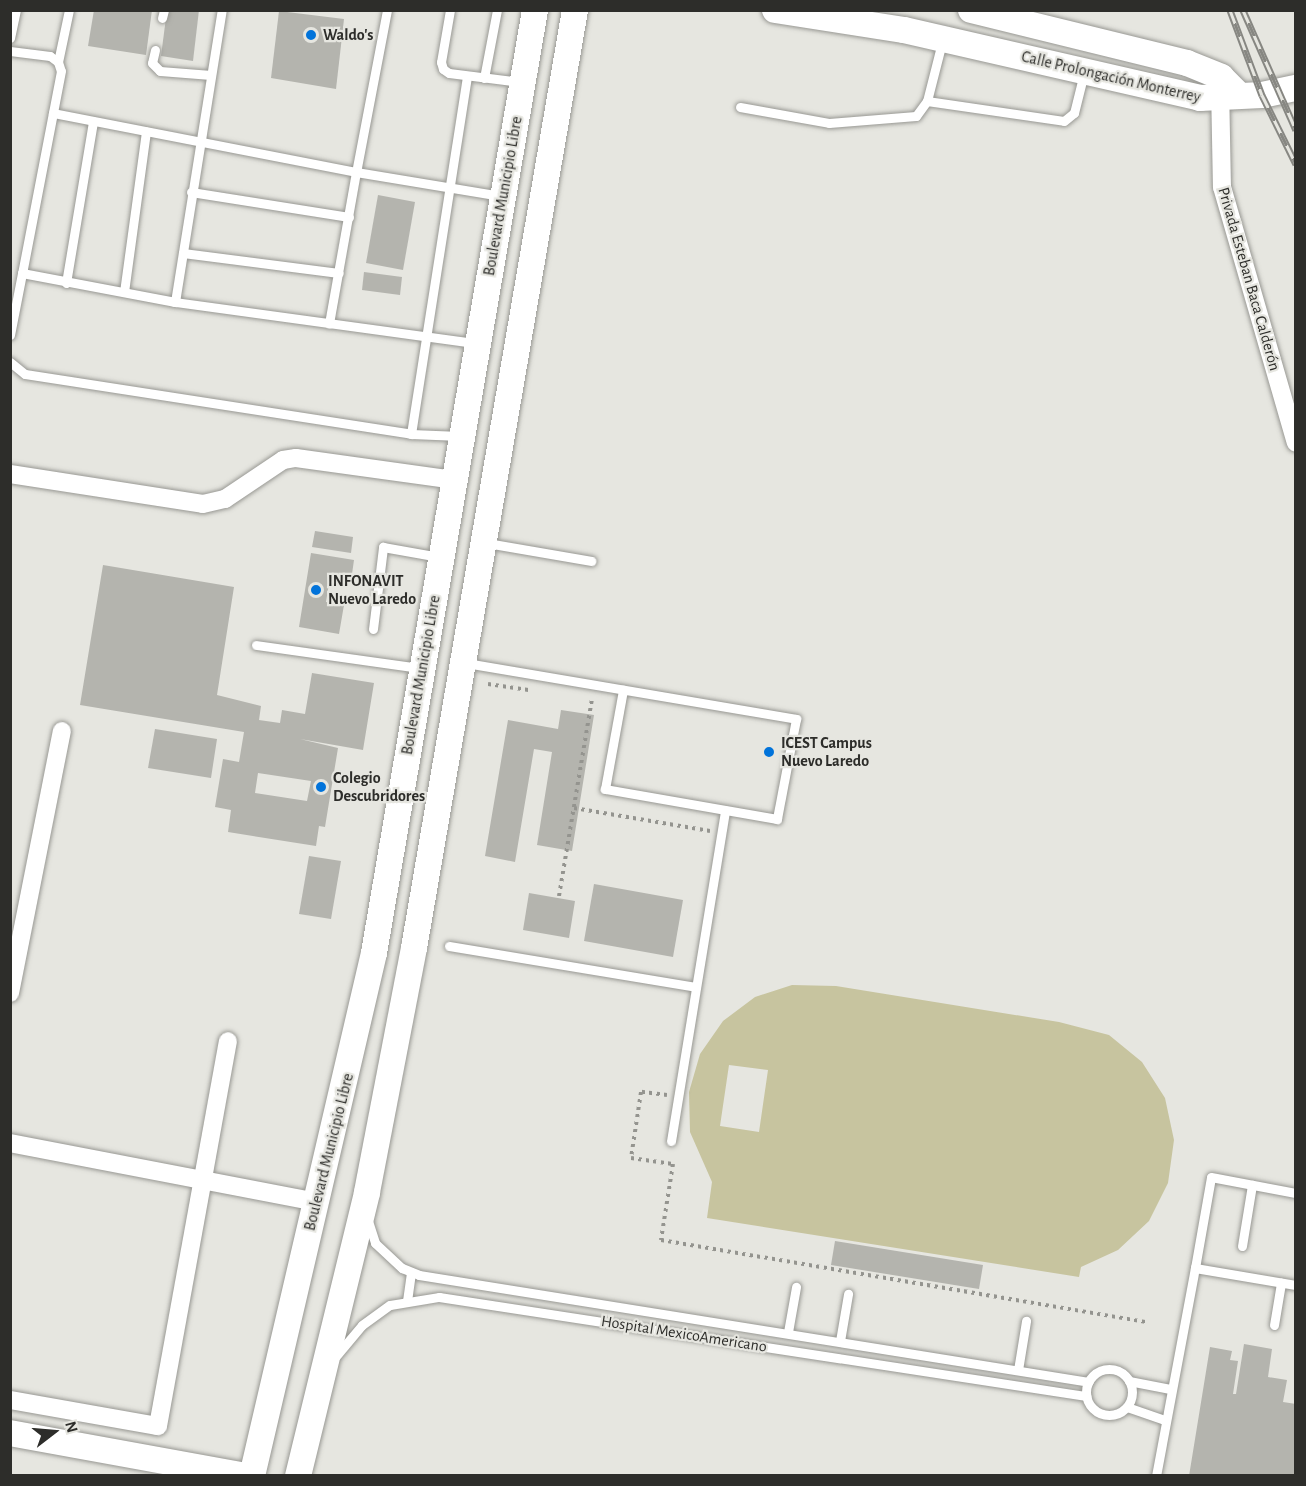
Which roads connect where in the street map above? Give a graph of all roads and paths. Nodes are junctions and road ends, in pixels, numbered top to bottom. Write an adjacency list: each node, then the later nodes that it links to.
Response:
1 (16, 10): 11 (lane)
2 (69, 10): 15 (lane)
3 (222, 10): 17 (lane)
4 (387, 10): 29 (lane)
5 (450, 10): 18 (lane)
6 (497, 10): 19 (lane)
7 (535, 10): 20 (main road, Boulevard Municipio Libre)
8 (575, 10): 44 (main road)
9 (774, 10): 12 (main road, Calle Prolongación Monterrey)
10 (970, 10): 22 (main road, Calle Prolongación Monterrey)
11 (10, 38)
12 (942, 39): 16 (main road, Calle Prolongación Monterrey); 23 (lane)
13 (155, 50): 17 (lane)
14 (10, 51): 15 (lane)
15 (58, 62): 25 (lane)
16 (1084, 72): 22 (main road, Calle Prolongación Monterrey); 23 (lane)
17 (211, 75): 28 (lane)
18 (467, 76): 19 (lane); 30 (lane)
19 (484, 78): 20 (lane)
20 (523, 82): 32 (main road, Boulevard Municipio Libre)
21 (1296, 88): 22 (main road)
22 (1226, 90): 48 (street, Privada Esteban Baca Calderón)
23 (927, 101): 24 (lane)
24 (740, 107)
25 (53, 113): 26 (lane); 35 (lane)
26 (93, 121): 27 (lane); 37 (lane)
27 (146, 131): 28 (lane); 38 (lane)
28 (199, 142): 29 (lane); 31 (lane)
29 (356, 172): 30 (lane); 33 (lane)
30 (448, 188): 32 (lane); 42 (lane)
31 (192, 192): 33 (lane); 34 (lane)
32 (503, 197): 43 (main road, Boulevard Municipio Libre)
33 (349, 217): 36 (lane)
34 (183, 253): 36 (lane); 39 (lane)
35 (22, 273): 37 (lane); 41 (lane)
36 (339, 273): 40 (lane)
37 (66, 284): 38 (lane)
38 (124, 292): 39 (lane)
39 (175, 302): 40 (lane)
40 (330, 324): 42 (lane)
41 (10, 335)
42 (427, 337): 43 (lane); 46 (lane)
43 (478, 344): 44 (main road); 47 (main road, Boulevard Municipio Libre)
44 (517, 351): 51 (main road)
45 (10, 362): 46 (lane)
46 (411, 434): 47 (lane)
47 (462, 436): 50 (main road, Boulevard Municipio Libre)
48 (1296, 442)
49 (10, 474): 50 (street)
50 (455, 480): 52 (main road, Boulevard Municipio Libre)
51 (484, 542): 53 (lane); 55 (main road)
52 (442, 558): 54 (main road, Boulevard Municipio Libre); 56 (lane)
53 (591, 561)
54 (436, 586): 55 (main road); 59 (main road, Boulevard Municipio Libre)
55 (475, 592): 58 (main road)
56 (373, 629)
57 (256, 645): 59 (lane)
58 (463, 663): 62 (lane); 74 (main road)
59 (423, 668): 73 (main road, Boulevard Municipio Libre)
60 (488, 684): 61 (path)
61 (535, 690)
62 (623, 690): 66 (lane); 66 (lane)
63 (582, 697): 65 (path)
64 (62, 731): 71 (street)
65 (574, 808): 67 (path); 68 (path)
66 (725, 810): 70 (lane)
67 (709, 843)
68 (559, 896)
69 (449, 946): 70 (lane)
70 (696, 987): 76 (lane)
71 (10, 993)
72 (228, 1041): 78 (street)
73 (356, 1043): 74 (main road); 82 (main road, Boulevard Municipio Libre)
74 (392, 1052): 80 (main road)
75 (669, 1085): 93 (path)
76 (671, 1141)
77 (10, 1143): 78 (street)
78 (203, 1180): 82 (street); 107 (street)
79 (1252, 1185): 81 (lane); 83 (lane); 84 (lane)
80 (367, 1192): 85 (lane, Hospital MexicoAmericano); 104 (main road)
81 (1296, 1193)
82 (316, 1202): 111 (main road, Boulevard Municipio Libre)
83 (1242, 1246)
84 (1196, 1268): 86 (lane); 105 (lane)
85 (411, 1272): 90 (lane); 91 (lane, Hospital MexicoAmericano)
86 (1281, 1282): 87 (lane); 95 (lane)
87 (1296, 1285)
88 (796, 1287): 96 (lane)
89 (848, 1294): 97 (lane)
90 (407, 1301): 94 (lane, Hospital MexicoAmericano); 104 (lane, Hospital MexicoAmericano)
91 (618, 1305): 94 (lane); 96 (lane, Hospital MexicoAmericano)
92 (1026, 1321): 100 (lane)
93 (1145, 1322)
94 (613, 1323): 98 (lane, Hospital MexicoAmericano)
95 (1274, 1325)
96 (788, 1332): 97 (lane, Hospital MexicoAmericano)
97 (844, 1342): 98 (lane); 99 (lane, Hospital MexicoAmericano)
98 (845, 1359): 101 (lane, Hospital MexicoAmericano)
99 (984, 1365): 100 (lane, Hospital MexicoAmericano); 101 (lane)
100 (1018, 1370): 103 (lane, Hospital MexicoAmericano)
101 (981, 1380): 106 (lane, Hospital MexicoAmericano)
102 (1129, 1381): 103 (lane); 105 (lane); 108 (lane)
103 (1089, 1382): 106 (lane)
104 (319, 1387): 112 (main road)
105 (1170, 1389): 109 (lane)
106 (1086, 1396): 108 (lane)
107 (10, 1400)
108 (1127, 1407): 109 (lane)
109 (1164, 1420): 113 (lane)
110 (10, 1433): 111 (main road)
111 (250, 1476)
112 (298, 1476)
113 (1156, 1476)

